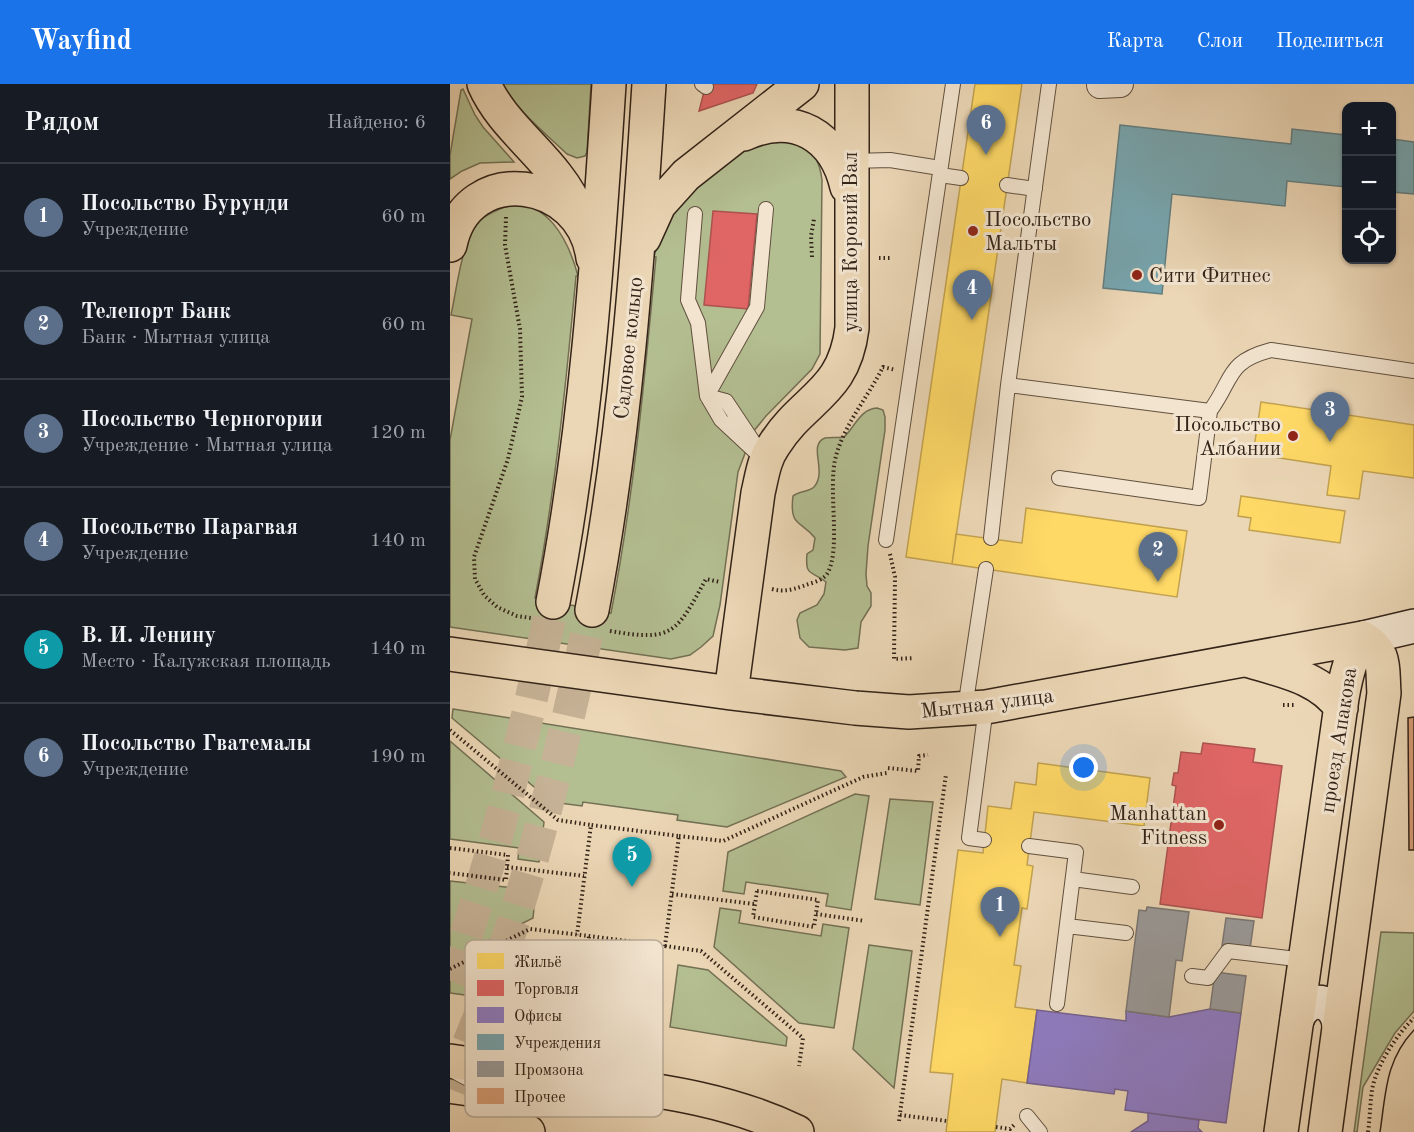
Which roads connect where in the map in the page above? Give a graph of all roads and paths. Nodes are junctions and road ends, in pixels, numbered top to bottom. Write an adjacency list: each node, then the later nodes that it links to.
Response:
1 (484, 84): 20 (main road)
2 (609, 84): 25 (main road, Садовое кольцо)
3 (650, 84): 26 (main road, Садовое кольцо)
4 (802, 84): 10 (main road)
5 (852, 84): 11 (main road, улица Коровий Вал)
6 (953, 84): 12 (lane)
7 (1049, 84): 15 (lane)
8 (1098, 84): 9 (street)
9 (1120, 84)
10 (728, 142): 16 (main road); 26 (main road)
11 (851, 161): 12 (lane); 16 (main road, улица Коровий Вал)
12 (940, 171): 13 (lane); 35 (lane)
13 (961, 178)
14 (1007, 185): 15 (lane)
15 (1035, 189): 29 (lane)
16 (851, 203): 32 (main road, улица Коровий Вал)
17 (766, 209): 30 (lane)
18 (695, 214): 30 (lane)
19 (814, 219): 22 (path)
20 (587, 234): 21 (main road); 25 (main road)
21 (450, 245)
22 (812, 257)
23 (875, 258): 24 (path)
24 (891, 258)
25 (595, 276): 39 (main road, Садовое кольцо)
26 (635, 277): 40 (main road, Садовое кольцо)
27 (884, 367): 38 (path)
28 (1414, 371): 31 (lane)
29 (1008, 385): 31 (lane); 34 (lane)
30 (707, 396): 32 (lane)
31 (1210, 411): 33 (lane)
32 (765, 461): 46 (main road, улица Коровий Вал)
33 (1059, 478)
34 (991, 538)
35 (886, 540)
36 (986, 568): 48 (lane)
37 (895, 577): 44 (path)
38 (771, 589)
39 (553, 602)
40 (592, 610)
41 (1414, 626): 42 (main road, Мытная улица)
42 (1363, 638): 45 (main road, Мытная улица); 47 (main road, проезд Апакова); 81 (main road, проезд Апакова)
43 (450, 654): 46 (main road, Мытная улица)
44 (914, 658)
45 (1245, 660): 47 (main road); 48 (main road, Мытная улица)
46 (731, 693): 48 (main road, Мытная улица)
47 (1341, 708): 74 (main road, проезд Апакова)
48 (976, 709): 54 (lane)
49 (450, 730): 52 (path)
50 (927, 755): 53 (path)
51 (946, 774): 88 (path)
52 (591, 825): 53 (path); 59 (path)
53 (679, 836): 62 (path)
54 (984, 840)
55 (1029, 846): 60 (lane)
56 (450, 848): 57 (path)
57 (507, 867): 58 (path); 59 (path)
58 (450, 873)
59 (584, 876): 68 (path)
60 (1073, 879): 61 (lane); 66 (lane)
61 (1132, 887)
62 (672, 894): 63 (path); 73 (path)
63 (754, 904): 64 (path); 64 (path)
64 (816, 914): 65 (path)
65 (865, 921)
66 (1067, 926): 67 (lane); 78 (lane)
67 (1126, 933)
68 (577, 935): 69 (path); 70 (path)
69 (589, 936): 71 (path); 72 (path)
70 (508, 940)
71 (588, 940)
72 (619, 940)
73 (665, 946): 84 (path)
74 (1305, 960): 77 (lane); 80 (main road, проезд Апакова)
75 (465, 962): 76 (path)
76 (450, 969)
77 (1192, 976)
78 (1057, 1005)
79 (1414, 1018): 99 (path)
80 (1297, 1020): 81 (main road); 97 (main road, проезд Апакова)
81 (1339, 1026): 98 (main road, проезд Апакова)
82 (450, 1061): 83 (main road)
83 (465, 1063)
84 (799, 1066)
85 (450, 1069): 86 (lane)
86 (465, 1077)
87 (663, 1091): 94 (main road)
88 (900, 1115): 92 (path); 93 (path)
89 (1027, 1116): 96 (lane)
90 (500, 1117): 95 (lane)
91 (450, 1121): 95 (main road)
92 (899, 1121)
93 (947, 1121)
94 (785, 1127)
95 (508, 1131)
96 (1040, 1132)
97 (1281, 1132)
98 (1325, 1132)
99 (1368, 1132)

